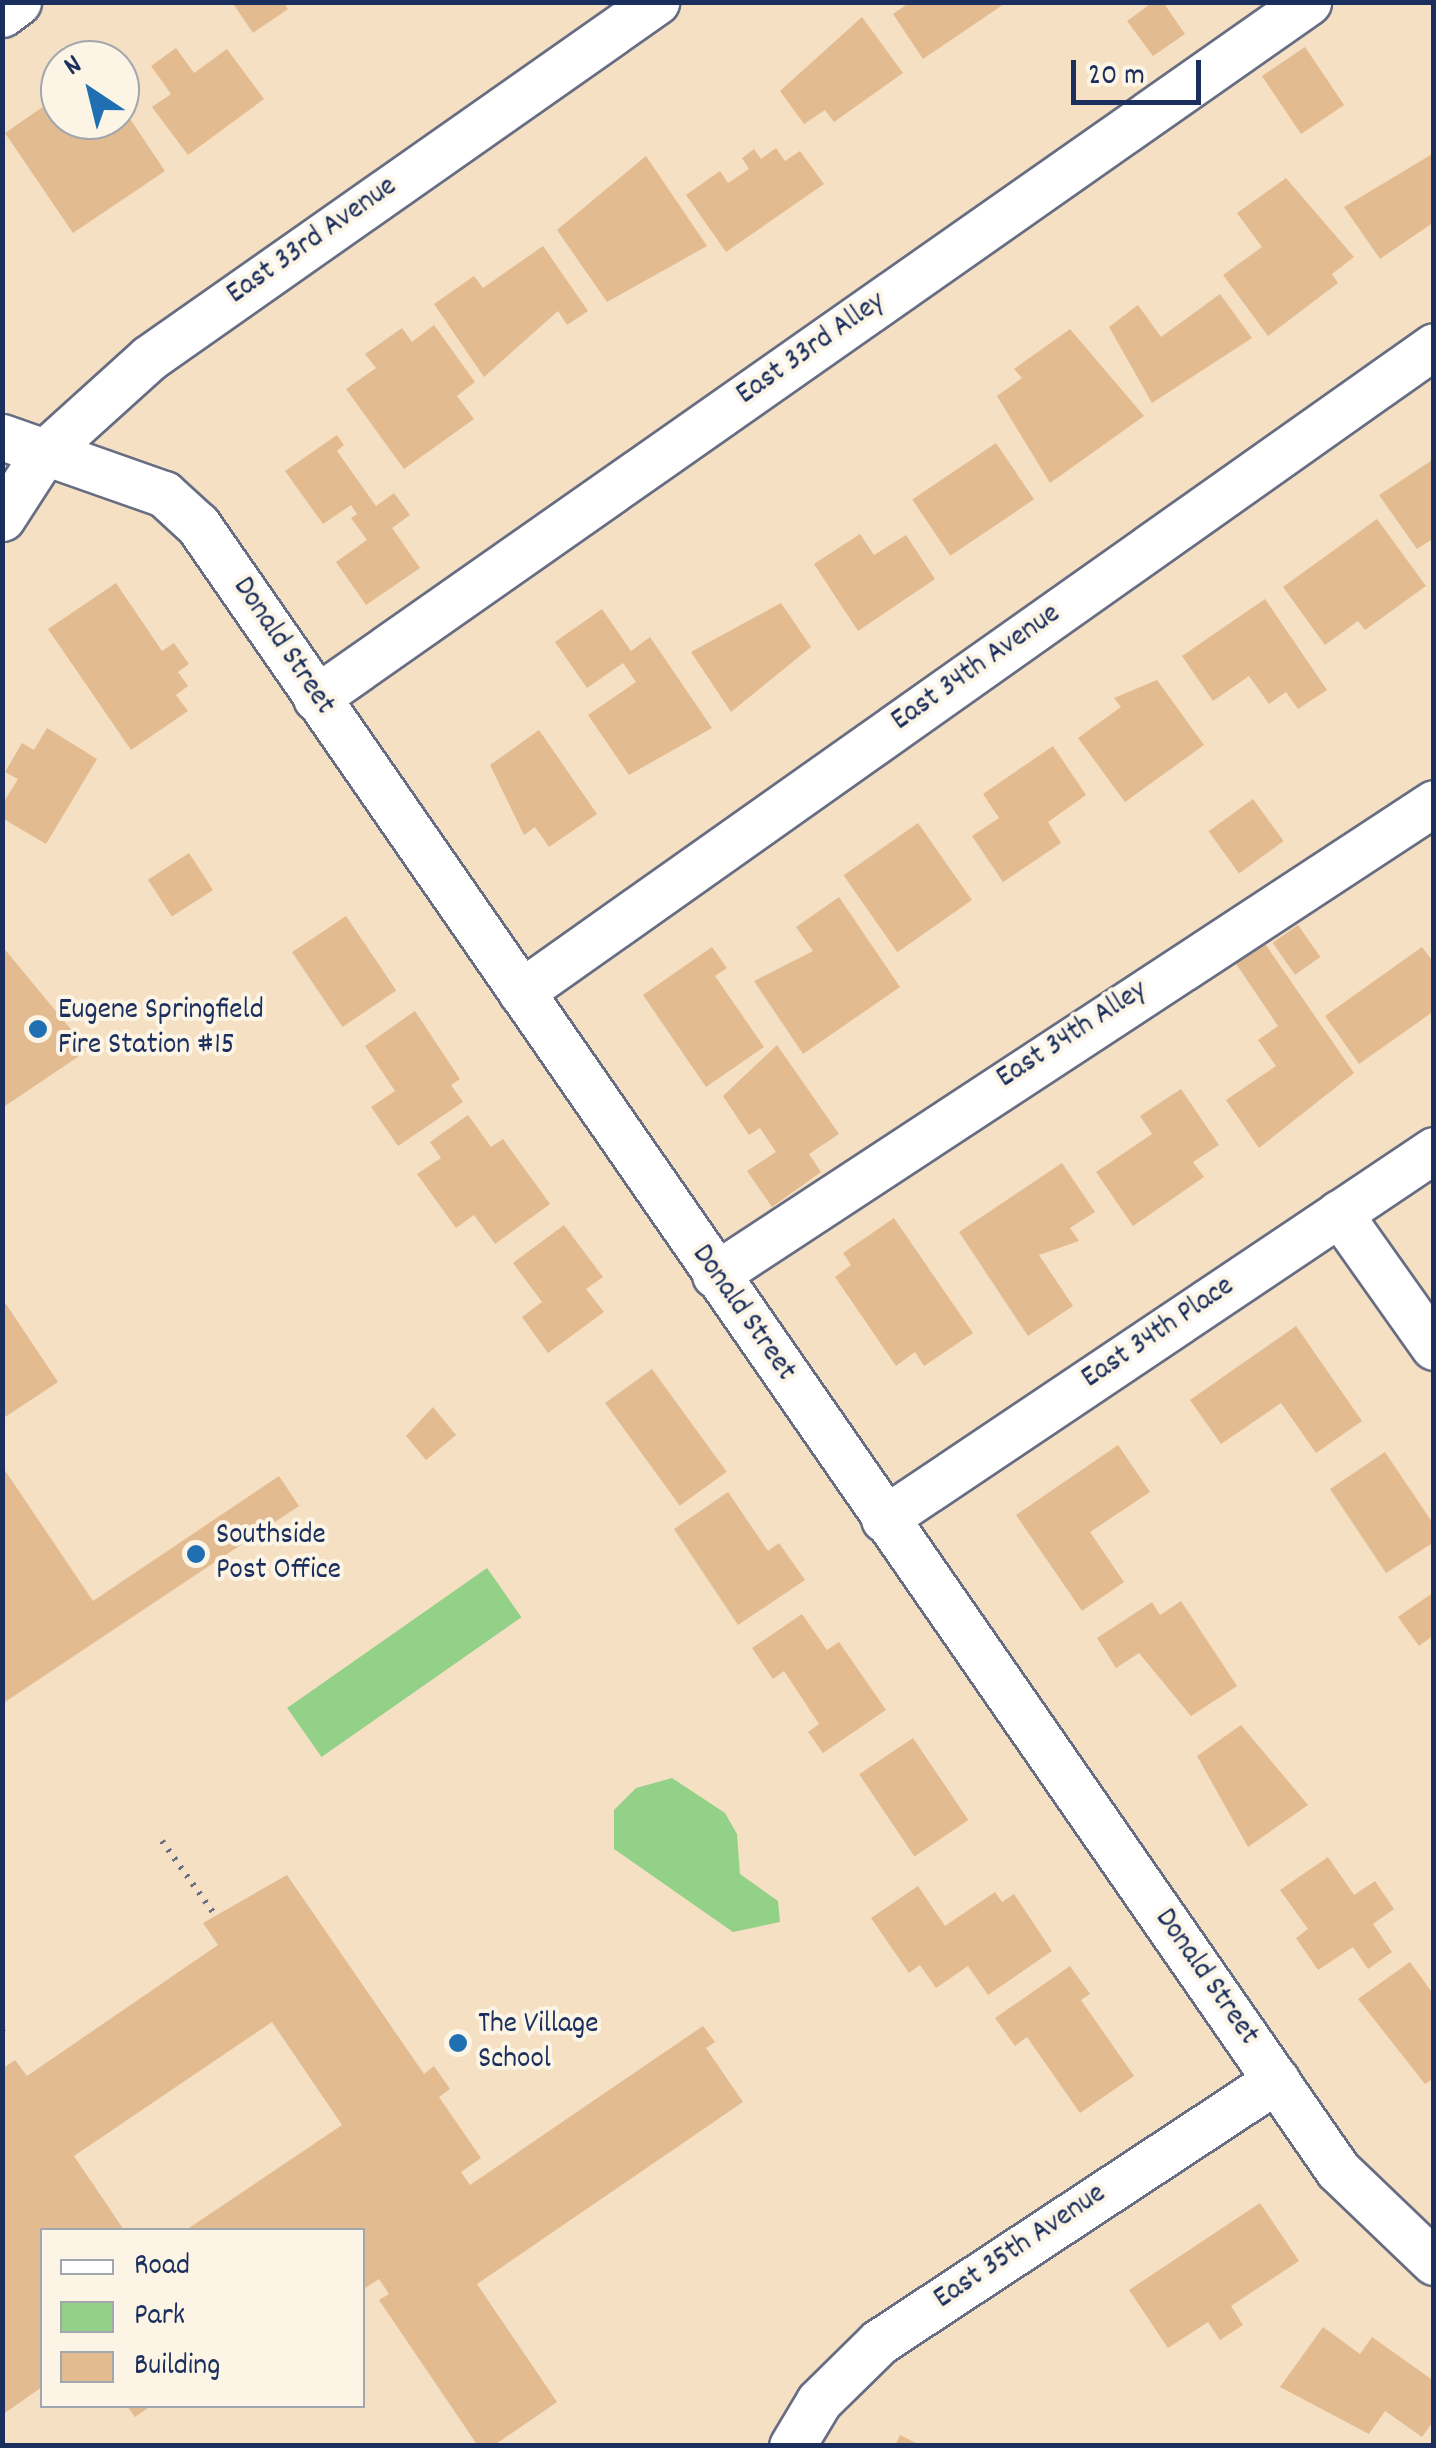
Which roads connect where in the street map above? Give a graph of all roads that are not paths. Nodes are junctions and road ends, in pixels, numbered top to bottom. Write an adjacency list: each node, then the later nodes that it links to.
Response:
1 (18, 2): 4 (street)
2 (656, 2): 7 (street, East 33rd Avenue)
3 (1308, 2): 9 (street, East 33rd Alley)
4 (2, 14)
5 (1434, 346): 11 (street, East 34th Avenue)
6 (2, 436): 7 (street, Donald Street)
7 (44, 453): 8 (street, East 33rd Avenue); 9 (street, Donald Street)
8 (2, 518)
9 (316, 698): 11 (street, Donald Street)
10 (1434, 803): 14 (street, East 34th Alley)
11 (521, 992): 14 (street, Donald Street)
12 (1434, 1150): 13 (street, East 34th Place)
13 (1340, 1213): 15 (street); 16 (street, East 34th Place)
14 (715, 1275): 16 (street, Donald Street)
15 (1434, 1347)
16 (884, 1519): 17 (street, Donald Street)
17 (1276, 2080): 18 (street, Donald Street); 19 (street, East 35th Avenue)
18 (1434, 2262)
19 (792, 2446)

